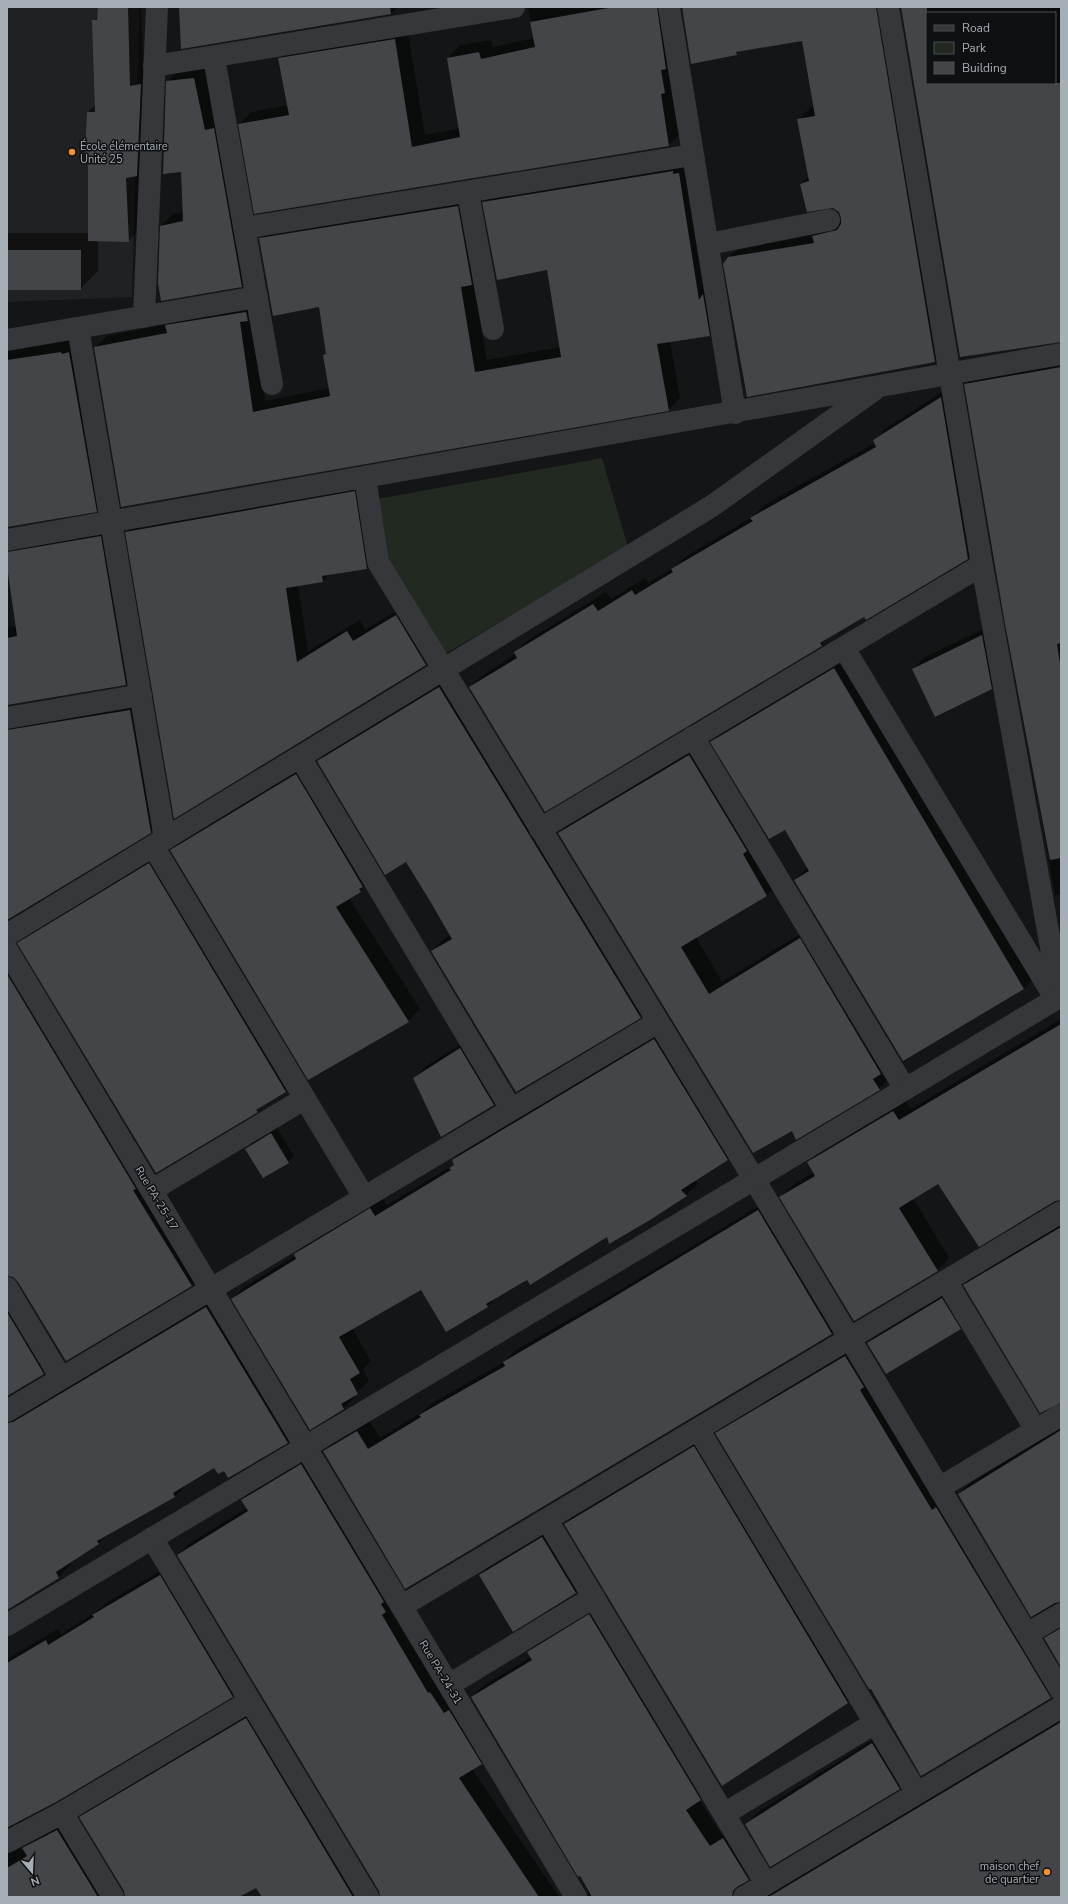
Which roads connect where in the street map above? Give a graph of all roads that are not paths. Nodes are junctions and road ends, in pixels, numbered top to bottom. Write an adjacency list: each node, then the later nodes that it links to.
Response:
1 (157, 7): 6 (street)
2 (514, 7): 5 (street)
3 (669, 7): 7 (street)
4 (888, 7): 18 (street)
5 (214, 58): 6 (street); 10 (street)
6 (154, 66): 13 (street)
7 (692, 155): 8 (street); 11 (street)
8 (468, 193): 10 (street); 15 (street)
9 (829, 220): 11 (street)
10 (244, 228): 12 (street)
11 (709, 244): 21 (street)
12 (257, 297): 13 (street); 19 (street)
13 (144, 317): 14 (street)
14 (78, 328): 16 (street); 23 (street)
15 (493, 329)
16 (7, 340)
17 (1061, 354): 18 (street)
18 (949, 375): 20 (street); 25 (street)
19 (272, 384)
20 (878, 387): 21 (street); 27 (street)
21 (735, 413): 22 (street)
22 (364, 477): 23 (street); 27 (street)
23 (111, 522): 24 (street); 28 (street)
24 (7, 540)
25 (982, 565): 26 (street); 36 (street)
26 (844, 648): 30 (street); 36 (street)
27 (443, 670): 31 (street); 32 (street)
28 (141, 695): 29 (street); 33 (street)
29 (7, 718)
30 (693, 737): 32 (street); 38 (street)
31 (300, 757): 33 (street); 40 (street)
32 (540, 829): 37 (street)
33 (159, 843): 34 (street); 39 (street)
34 (7, 935)
35 (7, 950): 42 (street, Rue PA-25-17)
36 (1059, 997): 38 (street)
37 (658, 1022): 40 (street); 41 (street)
38 (905, 1089): 41 (street)
39 (304, 1098): 42 (street); 43 (street)
40 (511, 1109): 43 (street)
41 (754, 1179): 48 (street); 54 (street)
42 (152, 1190): 47 (street, Rue PA-25-17)
43 (364, 1197): 47 (street)
44 (1061, 1212): 45 (street)
45 (946, 1281): 48 (street); 53 (street)
46 (7, 1288): 49 (street)
47 (211, 1289): 49 (street); 54 (street, Rue PA-25-17)
48 (850, 1339): 52 (street); 55 (street)
49 (62, 1378): 50 (street)
50 (7, 1411)
51 (1061, 1415): 53 (street)
52 (698, 1429): 56 (street); 67 (street)
53 (1036, 1430): 55 (street)
54 (306, 1447): 57 (street); 59 (street, Rue PA-24-31)
55 (939, 1488): 62 (street)
56 (547, 1520): 58 (street); 59 (street)
57 (152, 1538): 61 (street); 65 (street)
58 (594, 1598): 63 (street); 70 (street)
59 (402, 1606): 63 (street, Rue PA-24-31)
60 (1061, 1614): 62 (street)
61 (7, 1626)
62 (1027, 1634): 64 (street)
63 (449, 1685): 73 (street, Rue PA-24-31)
64 (1061, 1691)
65 (250, 1701): 69 (street); 75 (street)
66 (1061, 1707): 68 (street)
67 (875, 1724): 68 (street); 70 (street)
68 (917, 1793): 72 (street)
69 (62, 1813): 71 (street); 74 (street)
70 (724, 1814): 72 (street)
71 (7, 1842)
72 (766, 1884): 76 (street)
73 (571, 1895)
74 (113, 1897)
75 (368, 1897)
76 (744, 1897)

